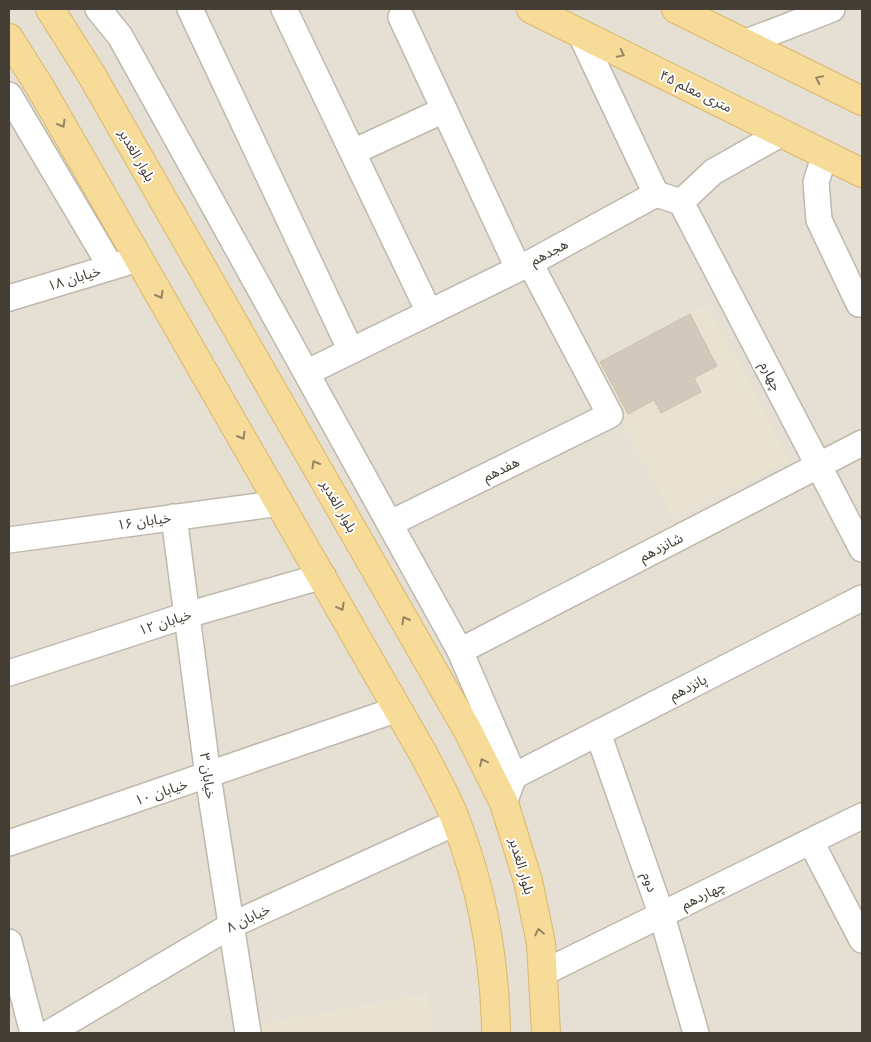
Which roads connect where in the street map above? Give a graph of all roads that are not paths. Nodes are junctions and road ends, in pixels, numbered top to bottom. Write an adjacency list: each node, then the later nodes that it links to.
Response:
1 (50, 9): 46 (main road, بلوار الغدیر, one-way to 1)
2 (98, 9): 29 (street)
3 (190, 9): 28 (street)
4 (284, 9): 17 (street)
5 (531, 9): 9 (main road, ۴۵ متری معلم)
6 (676, 9): 11 (main road)
7 (832, 9): 11 (street)
8 (401, 18): 15 (street)
9 (580, 33): 16 (main road, ۴۵ متری معلم, one-way to 16); 20 (street)
10 (9, 38): 12 (main road)
11 (744, 42): 14 (main road, one-way to 11)
12 (40, 88): 13 (street); 22 (main road, one-way to 22)
13 (9, 98): 24 (street)
14 (862, 101)
15 (444, 110): 17 (street); 23 (street)
16 (782, 133): 18 (main road, ۴۵ متری معلم); 21 (street)
17 (352, 152): 27 (street)
18 (825, 154): 19 (main road, ۴۵ متری معلم); 26 (street)
19 (862, 173)
20 (656, 194): 21 (street); 23 (street, هجدهم)
21 (682, 202): 31 (street, چهارم)
22 (139, 258): 24 (street, خیابان ۱۸); 32 (main road, one-way to 32)
23 (524, 265): 27 (street, هجدهم); 34 (street, هفدهم)
24 (110, 267): 25 (street, خیابان ۱۸)
25 (9, 298)
26 (859, 304)
27 (429, 312): 28 (street, هجدهم)
28 (351, 351): 29 (street, هجدهم)
29 (308, 372): 34 (street)
30 (862, 443): 31 (street, شانزدهم)
31 (817, 466): 36 (street, چهارم); 40 (street, شانزدهم)
32 (280, 502): 33 (street, خیابان ۱۶); 37 (main road)
33 (174, 517): 35 (street, خیابان ۱۶); 39 (street, خیابان ۳)
34 (391, 523): 40 (street)
35 (9, 540)
36 (862, 549)
37 (323, 576): 39 (street, خیابان ۱۲); 42 (main road, one-way to 42)
38 (862, 598): 43 (street, پانزدهم)
39 (186, 615): 41 (street, خیابان ۱۲); 44 (street, خیابان ۳)
40 (460, 651): 45 (street)
41 (9, 673)
42 (398, 709): 44 (street, خیابان ۱۰); 48 (main road)
43 (598, 733): 45 (street, پانزدهم); 51 (street, دوم)
44 (208, 776): 50 (street, خیابان ۱۰); 52 (street, خیابان ۳)
45 (514, 776): 46 (street)
46 (504, 804): 55 (main road, بلوار الغدیر, one-way to 46)
47 (862, 816): 49 (street, چهاردهم)
48 (457, 822): 52 (street, خیابان ۸); 59 (main road)
49 (811, 842): 51 (street, چهاردهم); 53 (street)
50 (9, 843)
51 (662, 916): 55 (street, چهاردهم); 61 (street, دوم)
52 (232, 925): 57 (street, خیابان ۸); 58 (street, خیابان ۳)
53 (862, 940)
54 (9, 942): 56 (street)
55 (543, 973): 60 (main road, بلوار الغدیر)
56 (34, 1033)
57 (49, 1033)
58 (248, 1033)
59 (496, 1033)
60 (546, 1033)
61 (696, 1033)

